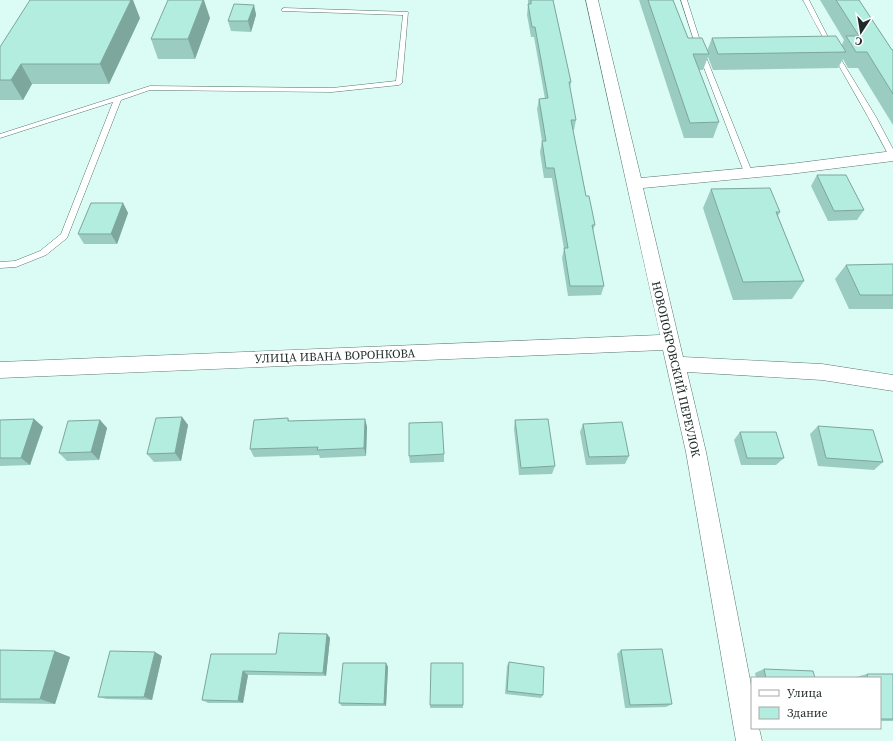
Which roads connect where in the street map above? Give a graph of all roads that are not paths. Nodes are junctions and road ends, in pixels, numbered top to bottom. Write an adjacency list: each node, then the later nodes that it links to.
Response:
1 (592, 0): 11 (street, НОВОПОКРОВСКИЙ ПЕРЕУЛОК)
2 (684, 0): 10 (lane)
3 (806, 0): 6 (lane)
4 (284, 10): 7 (lane)
5 (820, 43): 6 (lane)
6 (828, 43): 9 (lane)
7 (118, 98): 8 (lane); 12 (lane)
8 (0, 136)
9 (893, 156): 10 (street)
10 (748, 172): 11 (street)
11 (634, 184): 13 (street, НОВОПОКРОВСКИЙ ПЕРЕУЛОК)
12 (0, 265)
13 (670, 342): 14 (street, НОВОПОКРОВСКИЙ ПЕРЕУЛОК); 15 (street, УЛИЦА ИВАНА ВОРОНКОВА)
14 (676, 364): 16 (street); 17 (street, НОВОПОКРОВСКИЙ ПЕРЕУЛОК)
15 (0, 370)
16 (893, 383)
17 (749, 741)

